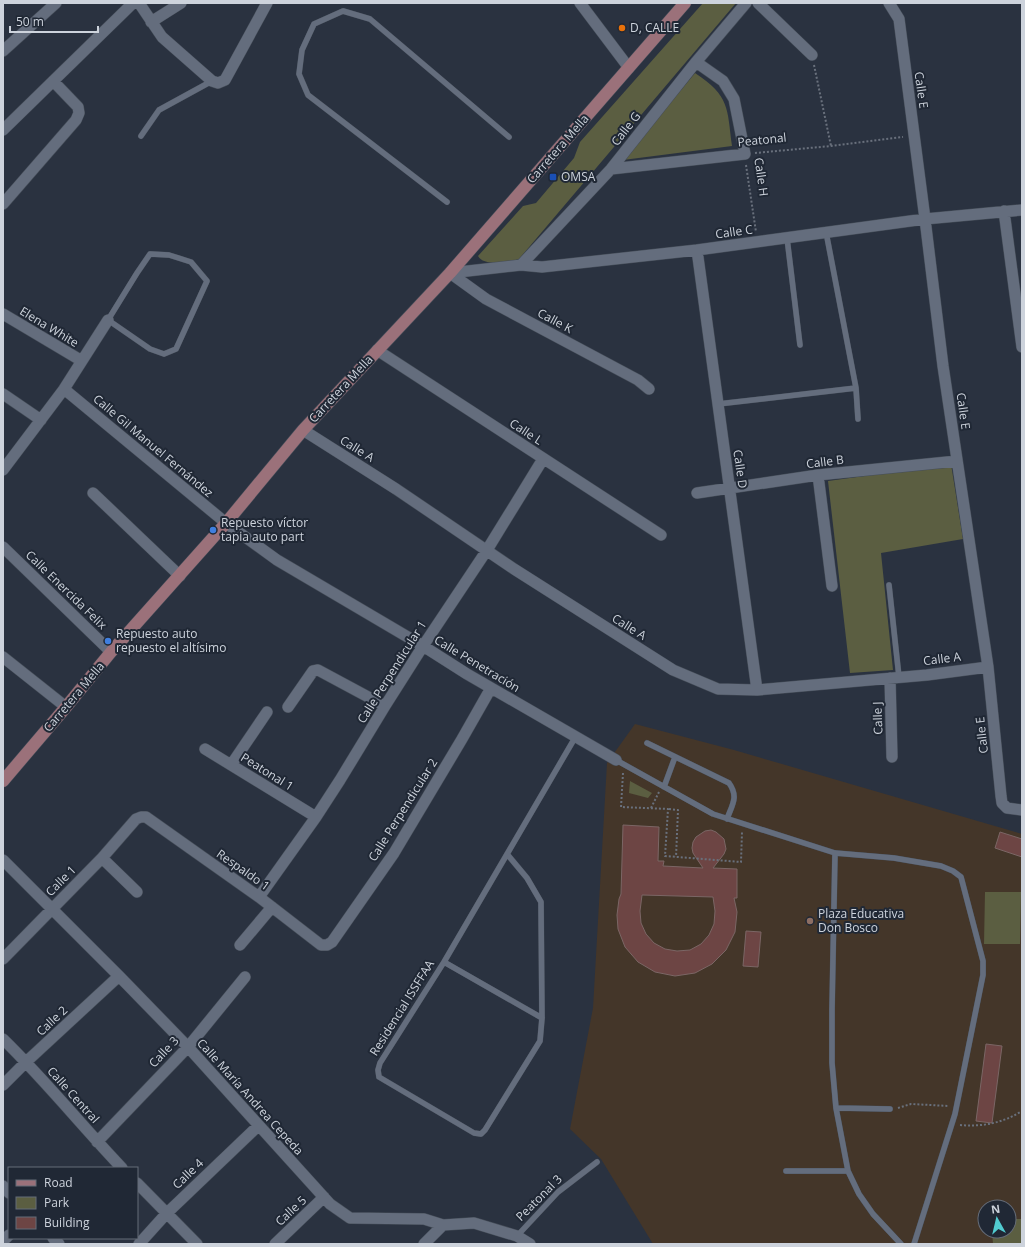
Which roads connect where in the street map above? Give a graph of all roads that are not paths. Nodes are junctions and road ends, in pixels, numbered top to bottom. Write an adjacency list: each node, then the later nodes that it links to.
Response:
1 (56, 3): 12 (street)
2 (133, 3): 16 (street)
3 (139, 3): 11 (street)
4 (180, 3): 11 (street)
5 (267, 3): 17 (street)
6 (580, 3): 15 (street)
7 (685, 3): 15 (main road, Carretera Mella)
8 (746, 3): 14 (street, Calle G)
9 (758, 3): 13 (street)
10 (889, 3): 27 (street, Calle E)
11 (151, 22): 17 (street)
12 (3, 51)
13 (812, 55)
14 (696, 62): 21 (street, Calle H); 22 (street, Calle G)
15 (629, 68): 32 (main road, Carretera Mella)
16 (53, 81): 18 (street); 23 (street)
17 (215, 82): 19 (lane)
18 (3, 130)
19 (141, 136)
20 (509, 137): 24 (lane)
21 (745, 154): 22 (street, Peatonal)
22 (611, 169): 31 (street, Calle G)
23 (4, 200)
24 (447, 202)
25 (1022, 210): 26 (street, Calle C)
26 (1004, 211): 27 (street, Calle C); 36 (street)
27 (925, 218): 28 (street, Calle C); 48 (street, Calle E)
28 (826, 232): 29 (street, Calle C); 39 (lane)
29 (787, 238): 30 (street, Calle C); 35 (lane)
30 (697, 250): 31 (street, Calle C); 43 (street, Calle D)
31 (521, 265): 32 (street, Calle C)
32 (450, 273): 37 (main road, Carretera Mella); 41 (street, Calle K)
33 (3, 314): 38 (street, Elena White)
34 (108, 320): 34 (lane); 38 (street)
35 (800, 346)
36 (1022, 347)
37 (377, 350): 46 (main road, Carretera Mella); 47 (street, Calle L)
38 (82, 361): 40 (street)
39 (856, 388): 43 (lane); 44 (lane)
40 (64, 389): 45 (street); 54 (street, Calle Gil Manuel Fernández)
41 (649, 389)
42 (3, 394): 45 (street)
43 (718, 404): 51 (street, Calle D)
44 (858, 419)
45 (41, 420): 49 (street)
46 (303, 430): 54 (main road, Carretera Mella); 57 (street, Calle A)
47 (543, 458): 55 (street, Calle L); 57 (street, Calle Perpendicular 1)
48 (957, 461): 50 (street, Calle B); 64 (street, Calle E)
49 (3, 470)
50 (818, 475): 51 (street, Calle B); 60 (street)
51 (730, 487): 53 (street, Calle B); 67 (street, Calle D)
52 (93, 493): 58 (street)
53 (696, 493)
54 (226, 523): 58 (main road, Carretera Mella); 61 (street, Calle Penetración)
55 (661, 535)
56 (3, 547): 62 (street, Calle Enercida Felix)
57 (487, 550): 61 (street, Calle Perpendicular 1); 67 (street, Calle A)
58 (180, 576): 62 (main road, Carretera Mella)
59 (889, 585): 65 (lane)
60 (832, 586)
61 (423, 646): 66 (street, Calle Penetración); 68 (street, Calle Perpendicular 1)
62 (111, 652): 69 (main road, Carretera Mella)
63 (3, 657): 69 (street)
64 (988, 667): 65 (street, Calle A); 81 (street, Calle E)
65 (894, 678): 67 (street, Calle A); 76 (street, Calle J)
66 (491, 688): 72 (street, Calle Penetración); 93 (street, Calle Perpendicular 2)
67 (757, 690)
68 (385, 706): 70 (street); 82 (street, Calle Perpendicular 1)
69 (66, 707): 79 (main road, Carretera Mella)
70 (288, 707)
71 (267, 712): 78 (street)
72 (576, 736): 77 (street, Calle Penetración); 85 (lane, Residencial ISSFFAA)
73 (647, 743): 75 (lane)
74 (205, 750): 78 (street, Peatonal 1)
75 (675, 757): 80 (lane); 84 (lane)
76 (892, 758)
77 (620, 762): 80 (lane)
78 (231, 765): 82 (street, Peatonal 1)
79 (3, 781)
80 (663, 787): 84 (lane)
81 (1022, 810)
82 (316, 817): 90 (street, Calle Perpendicular 1)
83 (136, 819): 87 (street, Calle 1); 90 (street, Respaldo 1)
84 (727, 819): 86 (lane)
85 (507, 854): 96 (lane, Residencial ISSFFAA); 99 (lane, Residencial ISSFFAA)
86 (835, 854): 104 (lane); 123 (lane)
87 (102, 858): 89 (street); 92 (street, Calle 1)
88 (3, 860): 92 (street, Calle María Andrea Cepeda)
89 (137, 892)
90 (259, 897): 91 (street, Respaldo 1)
91 (272, 907): 93 (street, Respaldo 1); 94 (street)
92 (52, 909): 95 (street, Calle 1); 97 (street, Calle María Andrea Cepeda)
93 (332, 942)
94 (240, 945)
95 (3, 959)
96 (444, 962): 99 (lane); 99 (lane, Residencial ISSFFAA)
97 (119, 976): 101 (street, Calle María Andrea Cepeda); 102 (street, Calle 2)
98 (245, 977): 101 (street, Calle 3)
99 (542, 1018)
100 (3, 1039): 102 (street, Calle Central)
101 (188, 1047): 106 (street, Calle María Andrea Cepeda); 107 (street, Calle 3)
102 (26, 1062): 103 (street, Calle 2); 107 (street, Calle Central)
103 (3, 1085)
104 (836, 1108): 105 (lane); 111 (lane)
105 (890, 1109)
106 (258, 1126): 113 (street, Calle María Andrea Cepeda); 114 (street, Calle 4)
107 (97, 1142): 109 (street, Calle Central)
108 (597, 1162): 116 (lane, Peatonal 3)
109 (121, 1167)
110 (786, 1171): 111 (lane)
111 (848, 1171): 122 (lane)
112 (138, 1184): 114 (street)
113 (324, 1197): 115 (street, Calle María Andrea Cepeda); 119 (street, Calle 5)
114 (166, 1214): 117 (street, Calle 4); 118 (street)
115 (443, 1225): 116 (street, Calle María Andrea Cepeda); 120 (street)
116 (517, 1236): 121 (street, Calle María Andrea Cepeda)
117 (139, 1244)
118 (197, 1244)
119 (275, 1244)
120 (424, 1244)
121 (530, 1244)
122 (901, 1244)
123 (914, 1244)

